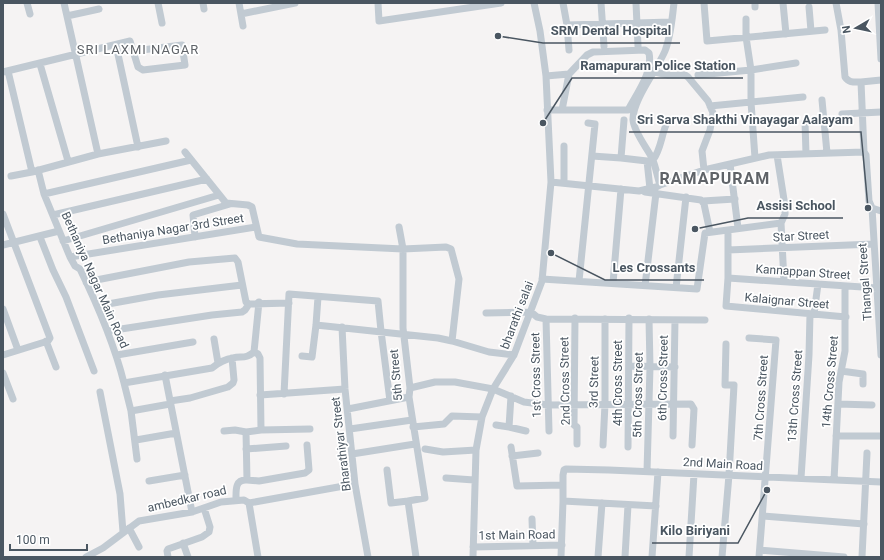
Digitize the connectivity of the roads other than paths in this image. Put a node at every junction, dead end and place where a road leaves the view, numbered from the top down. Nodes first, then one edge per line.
1 (27, 3) edge
2 (64, 3) edge
3 (158, 3) edge
4 (239, 3) edge
5 (295, 3) edge
6 (378, 3) edge
7 (501, 3) edge
8 (534, 3) edge
9 (563, 3) edge
10 (601, 3) edge
11 (636, 3) edge
12 (674, 3) edge
13 (704, 3) edge
14 (783, 3) edge
15 (836, 3) edge
16 (878, 3) edge
17 (272, 6) edge
18 (809, 7) dead end
19 (99, 8) dead end
20 (880, 13) edge
21 (30, 14) dead end
22 (241, 14) junction
23 (67, 16) junction
24 (746, 19) dead end
25 (671, 22) junction
26 (162, 23) dead end
27 (602, 24) junction
28 (637, 24) junction
29 (567, 25) junction
30 (243, 26) dead end
31 (825, 30) dead end
32 (811, 31) junction
33 (786, 34) junction
34 (746, 37) junction
35 (116, 45) junction
36 (604, 46) dead end
37 (638, 46) dead end
38 (569, 50) dead end
39 (134, 51) junction
40 (75, 55) junction
41 (881, 59) edge
42 (796, 63) dead end
43 (40, 64) junction
44 (751, 70) junction
45 (6, 71) edge
46 (655, 72) junction
47 (569, 74) junction
48 (698, 75) dead end
49 (546, 76) junction
50 (881, 80) edge
51 (861, 82) junction
52 (803, 97) dead end
53 (822, 100) dead end
54 (751, 102) junction
55 (710, 106) junction
56 (547, 110) junction
57 (562, 110) junction
58 (881, 112) edge
59 (862, 113) junction
60 (842, 114) dead end
61 (624, 120) dead end
62 (805, 122) dead end
63 (588, 123) dead end
64 (666, 125) dead end
65 (166, 141) dead end
66 (564, 146) dead end
67 (138, 147) junction
68 (185, 152) dead end
69 (864, 152) junction
70 (827, 153) junction
71 (98, 154) junction
72 (806, 154) junction
73 (777, 155) junction
74 (592, 156) junction
75 (621, 158) junction
76 (755, 158) junction
77 (191, 160) junction
78 (653, 160) junction
79 (68, 161) junction
80 (730, 164) junction
81 (704, 170) junction
82 (35, 171) junction
83 (12, 176) dead end
84 (207, 179) junction
85 (551, 182) junction
86 (564, 184) junction
87 (660, 185) junction
88 (589, 186) junction
89 (621, 189) junction
90 (650, 189) junction
91 (639, 191) junction
92 (656, 193) junction
93 (44, 194) junction
94 (219, 195) junction
95 (686, 197) junction
96 (734, 199) junction
97 (703, 201) junction
98 (230, 204) junction
99 (872, 208) junction
100 (881, 211) edge
101 (3, 214) edge
102 (53, 215) junction
103 (781, 223) junction
104 (256, 227) junction
105 (399, 227) dead end
106 (738, 228) junction
107 (728, 230) junction
108 (59, 231) junction
109 (710, 232) junction
110 (40, 237) junction
111 (195, 237) junction
112 (63, 241) junction
113 (13, 242) junction
114 (874, 244) junction
115 (3, 245) edge
116 (782, 248) junction
117 (403, 249) junction
118 (728, 250) junction
119 (70, 257) junction
120 (728, 278) junction
121 (542, 279) junction
122 (579, 281) junction
123 (784, 281) junction
124 (86, 282) junction
125 (613, 283) junction
126 (242, 284) junction
127 (818, 284) junction
128 (645, 286) junction
129 (845, 286) junction
130 (676, 288) junction
131 (877, 288) junction
132 (318, 297) junction
133 (259, 302) junction
134 (289, 302) junction
135 (249, 304) junction
136 (97, 306) junction
137 (3, 309) edge
138 (531, 312) junction
139 (486, 313) dead end
140 (812, 314) junction
141 (846, 317) junction
142 (575, 318) junction
143 (629, 318) junction
144 (546, 319) junction
145 (606, 319) junction
146 (649, 319) junction
147 (675, 320) junction
148 (705, 320) dead end
149 (316, 325) junction
150 (342, 327) junction
151 (108, 331) junction
152 (381, 331) junction
153 (403, 334) junction
154 (749, 338) dead end
155 (214, 339) dead end
156 (47, 341) junction
157 (452, 341) junction
158 (193, 342) dead end
159 (726, 344) dead end
160 (18, 350) junction
161 (254, 352) junction
162 (3, 355) edge
163 (117, 355) junction
164 (514, 355) junction
165 (881, 355) edge
166 (302, 356) dead end
167 (232, 358) junction
168 (218, 363) junction
169 (629, 366) junction
170 (56, 367) dead end
171 (650, 367) junction
172 (675, 367) junction
173 (841, 371) junction
174 (94, 372) dead end
175 (3, 373) edge
176 (165, 375) junction
177 (124, 383) junction
178 (864, 384) dead end
179 (410, 388) junction
180 (345, 389) junction
181 (493, 389) junction
182 (100, 392) dead end
183 (284, 394) junction
184 (260, 395) junction
185 (511, 396) junction
186 (409, 397) junction
187 (13, 399) dead end
188 (390, 401) junction
189 (170, 402) junction
190 (574, 404) junction
191 (605, 404) junction
192 (629, 404) junction
193 (649, 404) junction
194 (674, 404) junction
195 (838, 404) junction
196 (548, 405) junction
197 (872, 405) dead end
198 (348, 409) junction
199 (132, 411) junction
200 (482, 417) junction
201 (412, 424) junction
202 (496, 425) dead end
203 (508, 427) junction
204 (310, 429) dead end
205 (350, 429) junction
206 (261, 430) junction
207 (224, 431) dead end
208 (526, 431) dead end
209 (548, 431) dead end
210 (246, 432) junction
211 (176, 433) junction
212 (673, 436) dead end
213 (836, 436) junction
214 (881, 436) edge
215 (136, 440) junction
216 (415, 444) junction
217 (577, 444) dead end
218 (307, 445) dead end
219 (603, 445) dead end
220 (692, 445) dead end
221 (286, 446) dead end
222 (511, 447) dead end
223 (628, 447) dead end
224 (246, 449) junction
225 (425, 449) dead end
226 (476, 450) junction
227 (538, 453) dead end
228 (867, 453) dead end
229 (352, 454) junction
230 (512, 456) junction
231 (137, 459) dead end
232 (387, 470) dead end
233 (647, 471) junction
234 (658, 472) junction
235 (694, 474) junction
236 (185, 475) junction
237 (729, 475) junction
238 (766, 477) junction
239 (446, 478) dead end
240 (800, 478) junction
241 (247, 480) junction
242 (474, 480) junction
243 (834, 480) junction
244 (149, 481) dead end
245 (865, 482) junction
246 (881, 482) edge
247 (355, 484) junction
248 (563, 485) junction
249 (236, 500) junction
250 (408, 501) junction
251 (563, 502) junction
252 (249, 503) junction
253 (602, 503) junction
254 (628, 504) junction
255 (656, 506) junction
256 (204, 508) junction
257 (192, 512) junction
258 (763, 516) junction
259 (532, 520) dead end
260 (864, 524) junction
261 (126, 530) junction
262 (184, 544) junction
263 (562, 545) junction
264 (533, 546) junction
265 (139, 547) dead end
266 (473, 547) junction
267 (760, 554) edge
268 (86, 557) edge
269 (168, 557) edge
270 (188, 557) edge
271 (258, 557) edge
272 (368, 557) edge
273 (416, 557) edge
274 (473, 557) edge
275 (562, 557) edge
276 (598, 557) edge
277 (625, 557) edge
278 (652, 557) edge
279 (689, 557) edge
280 (722, 557) edge
281 (844, 557) edge
282 (862, 557) edge

1 - 21 street
2 - 23 street
3 - 26 street
4 - 22 street
5 - 17 street
6 - 7 street
8 - 49 street, bharathi salai
9 - 29 street
10 - 27 street
11 - 28 street
12 - 25 street
13 - 34 street
14 - 33 street
15 - 51 street
16 - 20 street
17 - 22 street
18 - 32 street
19 - 23 street
20 - 41 street
22 - 30 street
23 - 40 street
24 - 34 street
25 - 28 street
25 - 46 street
27 - 28 street
27 - 29 street
27 - 36 street
28 - 37 street
29 - 38 street
31 - 32 street
32 - 33 street
33 - 34 street
34 - 44 street
35 - 39 street
35 - 40 street
35 - 67 street
39 - 39 street
40 - 43 street
40 - 71 street
42 - 44 street
43 - 45 street
43 - 79 street
44 - 48 street
44 - 54 street
45 - 82 street, Bethaniya Nagar Main Road
46 - 55 street
46 - 78 street
47 - 49 street
47 - 57 street
47 - 57 street
49 - 56 street, bharathi salai
50 - 51 street
51 - 59 street, Thangal Street
52 - 54 street
53 - 70 street
54 - 55 street
54 - 76 street
55 - 81 street
56 - 57 street
56 - 85 street, bharathi salai
58 - 59 street
59 - 60 street
59 - 69 street, Thangal Street
61 - 75 street
62 - 72 street
63 - 74 street
64 - 78 street
65 - 67 street
66 - 86 street
67 - 71 street
68 - 77 street
69 - 70 street
69 - 99 street, Thangal Street
70 - 72 street
71 - 79 street
72 - 73 street
73 - 76 street
73 - 103 street
74 - 75 street
74 - 88 street
75 - 90 street
76 - 80 street
77 - 84 street
77 - 93 street
78 - 87 street
79 - 82 street
80 - 81 street
80 - 96 street
81 - 87 street
82 - 83 street
82 - 93 street, Bethaniya Nagar Main Road
84 - 94 street
84 - 102 street
85 - 86 street
85 - 121 street, bharathi salai
86 - 88 street
87 - 90 street
88 - 89 street
88 - 122 street
89 - 91 street
89 - 125 street
90 - 91 street
91 - 92 street
92 - 95 street
92 - 128 street
93 - 102 street, Bethaniya Nagar Main Road
94 - 98 street
94 - 112 street
95 - 97 street
95 - 130 street
96 - 97 street
96 - 106 street
97 - 109 street
98 - 104 street
98 - 111 street
99 - 100 street
99 - 114 street, Thangal Street
101 - 113 street
102 - 108 street, Bethaniya Nagar Main Road
103 - 106 street
103 - 116 street
104 - 111 street, Bethaniya Nagar 3rd Street
104 - 117 street
105 - 117 street, 5th Street
106 - 107 street
107 - 109 street
107 - 118 street
108 - 110 street
108 - 112 street, Bethaniya Nagar Main Road
109 - 130 street
110 - 113 street
110 - 174 street
111 - 119 street, Bethaniya Nagar 3rd Street
112 - 119 street, Bethaniya Nagar Main Road
113 - 115 street
113 - 156 street
114 - 116 street, Star Street
114 - 131 street, Thangal Street
116 - 118 street, Star Street
116 - 123 street
117 - 153 street, 5th Street
117 - 157 street
118 - 120 street
119 - 124 street, Bethaniya Nagar Main Road
120 - 123 street, Kannappan Street
120 - 140 street, Kalaignar Street
121 - 122 street
121 - 138 street, bharathi salai
122 - 125 street
123 - 127 street, Kannappan Street
124 - 126 street
124 - 136 street, Bethaniya Nagar Main Road
125 - 128 street
126 - 135 street
126 - 136 street
127 - 129 street, Kannappan Street
127 - 140 street, 13th Cross Street
128 - 130 street
129 - 131 street, Kannappan Street
129 - 141 street, 14th Cross Street
131 - 165 street, Thangal Street
132 - 134 street
132 - 149 street
132 - 152 street
133 - 134 street
133 - 135 street
133 - 161 street
134 - 183 street
135 - 151 street
136 - 151 street, Bethaniya Nagar Main Road
137 - 160 street
138 - 139 street
138 - 144 street
138 - 164 street, bharathi salai
140 - 141 street, Kalaignar Street
140 - 240 street, 13th Cross Street
141 - 173 street, 14th Cross Street
142 - 144 street
142 - 145 street
142 - 190 street, 2nd Cross Street
143 - 145 street
143 - 146 street
143 - 169 street, 4th Cross Street
144 - 196 street, 1st Cross Street
145 - 191 street, 3rd Street
146 - 147 street
146 - 171 street, 5th Cross Street
147 - 148 street
147 - 172 street, 6th Cross Street
149 - 150 street
149 - 166 street
150 - 152 street
150 - 180 street, Bharathiyar Street
151 - 163 street, Bethaniya Nagar Main Road
152 - 153 street
152 - 188 street
153 - 157 street
153 - 179 street, 5th Street
154 - 238 street, 7th Cross Street
155 - 168 street
156 - 160 street
156 - 170 street
157 - 164 street
158 - 163 street
159 - 237 street
160 - 162 street
161 - 167 street
161 - 184 street
163 - 177 street, Bethaniya Nagar Main Road
164 - 181 street, bharathi salai
167 - 168 street
167 - 189 street
168 - 176 street
169 - 171 street
169 - 192 street, 4th Cross Street
171 - 172 street
171 - 193 street, 5th Cross Street
172 - 194 street, 6th Cross Street
173 - 178 street
173 - 195 street, 14th Cross Street
175 - 187 street
176 - 177 street
176 - 189 street
177 - 199 street, Bethaniya Nagar Main Road
179 - 181 street
179 - 186 street, 5th Street
180 - 183 street
180 - 198 street, Bharathiyar Street
181 - 185 street
181 - 200 street, bharathi salai
182 - 261 street
183 - 184 street
184 - 206 street
185 - 196 street
185 - 203 street
186 - 188 street
186 - 201 street, 5th Street
188 - 198 street
189 - 199 street
189 - 211 street
190 - 191 street
190 - 196 street
190 - 217 street, 2nd Cross Street
191 - 192 street
191 - 219 street, 3rd Street
192 - 193 street
192 - 223 street, 4th Cross Street
193 - 194 street
193 - 233 street, 5th Cross Street
194 - 212 street, 6th Cross Street
194 - 220 street
195 - 197 street
195 - 213 street, 14th Cross Street
196 - 209 street, 1st Cross Street
198 - 205 street, Bharathiyar Street
199 - 215 street, Bethaniya Nagar Main Road
200 - 201 street
200 - 226 street, bharathi salai
201 - 205 street
201 - 216 street, 5th Street
202 - 203 street
203 - 208 street
204 - 206 street
205 - 229 street, Bharathiyar Street
206 - 210 street
207 - 210 street
210 - 224 street
211 - 215 street
211 - 236 street
213 - 214 street
213 - 243 street, 14th Cross Street
215 - 231 street, Bethaniya Nagar Main Road
216 - 229 street
216 - 250 street, 5th Street
218 - 241 street
221 - 224 street
222 - 230 street
224 - 241 street
225 - 226 street
226 - 242 street, bharathi salai
227 - 230 street
228 - 245 street
229 - 247 street, Bharathiyar Street
230 - 248 street
232 - 250 street
233 - 234 street, 2nd Main Road
233 - 248 street, 2nd Main Road
234 - 235 street, 2nd Main Road
234 - 255 street
235 - 237 street, 2nd Main Road
235 - 279 street
236 - 244 street
236 - 257 street
237 - 238 street, 2nd Main Road
237 - 280 street
238 - 240 street, 2nd Main Road
238 - 258 street, 7th Cross Street
239 - 242 street
240 - 243 street, 2nd Main Road
241 - 249 street
242 - 266 street, bharathi salai
243 - 245 street, 2nd Main Road
245 - 246 street, 2nd Main Road
245 - 260 street
247 - 252 street
247 - 272 street, Bharathiyar Street
248 - 251 street
249 - 252 street, ambedkar road
249 - 256 street, ambedkar road
250 - 273 street
251 - 253 street
251 - 263 street
252 - 271 street
253 - 254 street
253 - 276 street
254 - 255 street
254 - 277 street
255 - 278 street
256 - 257 street, ambedkar road
256 - 262 street
257 - 261 street, ambedkar road
258 - 260 street
258 - 267 street, 7th Cross Street
259 - 264 street
260 - 282 street
261 - 265 street
261 - 268 street, ambedkar road
262 - 269 street
262 - 270 street
263 - 264 street, 1st Main Road
263 - 275 street
264 - 266 street, 1st Main Road
266 - 274 street, bharathi salai
267 - 281 street

